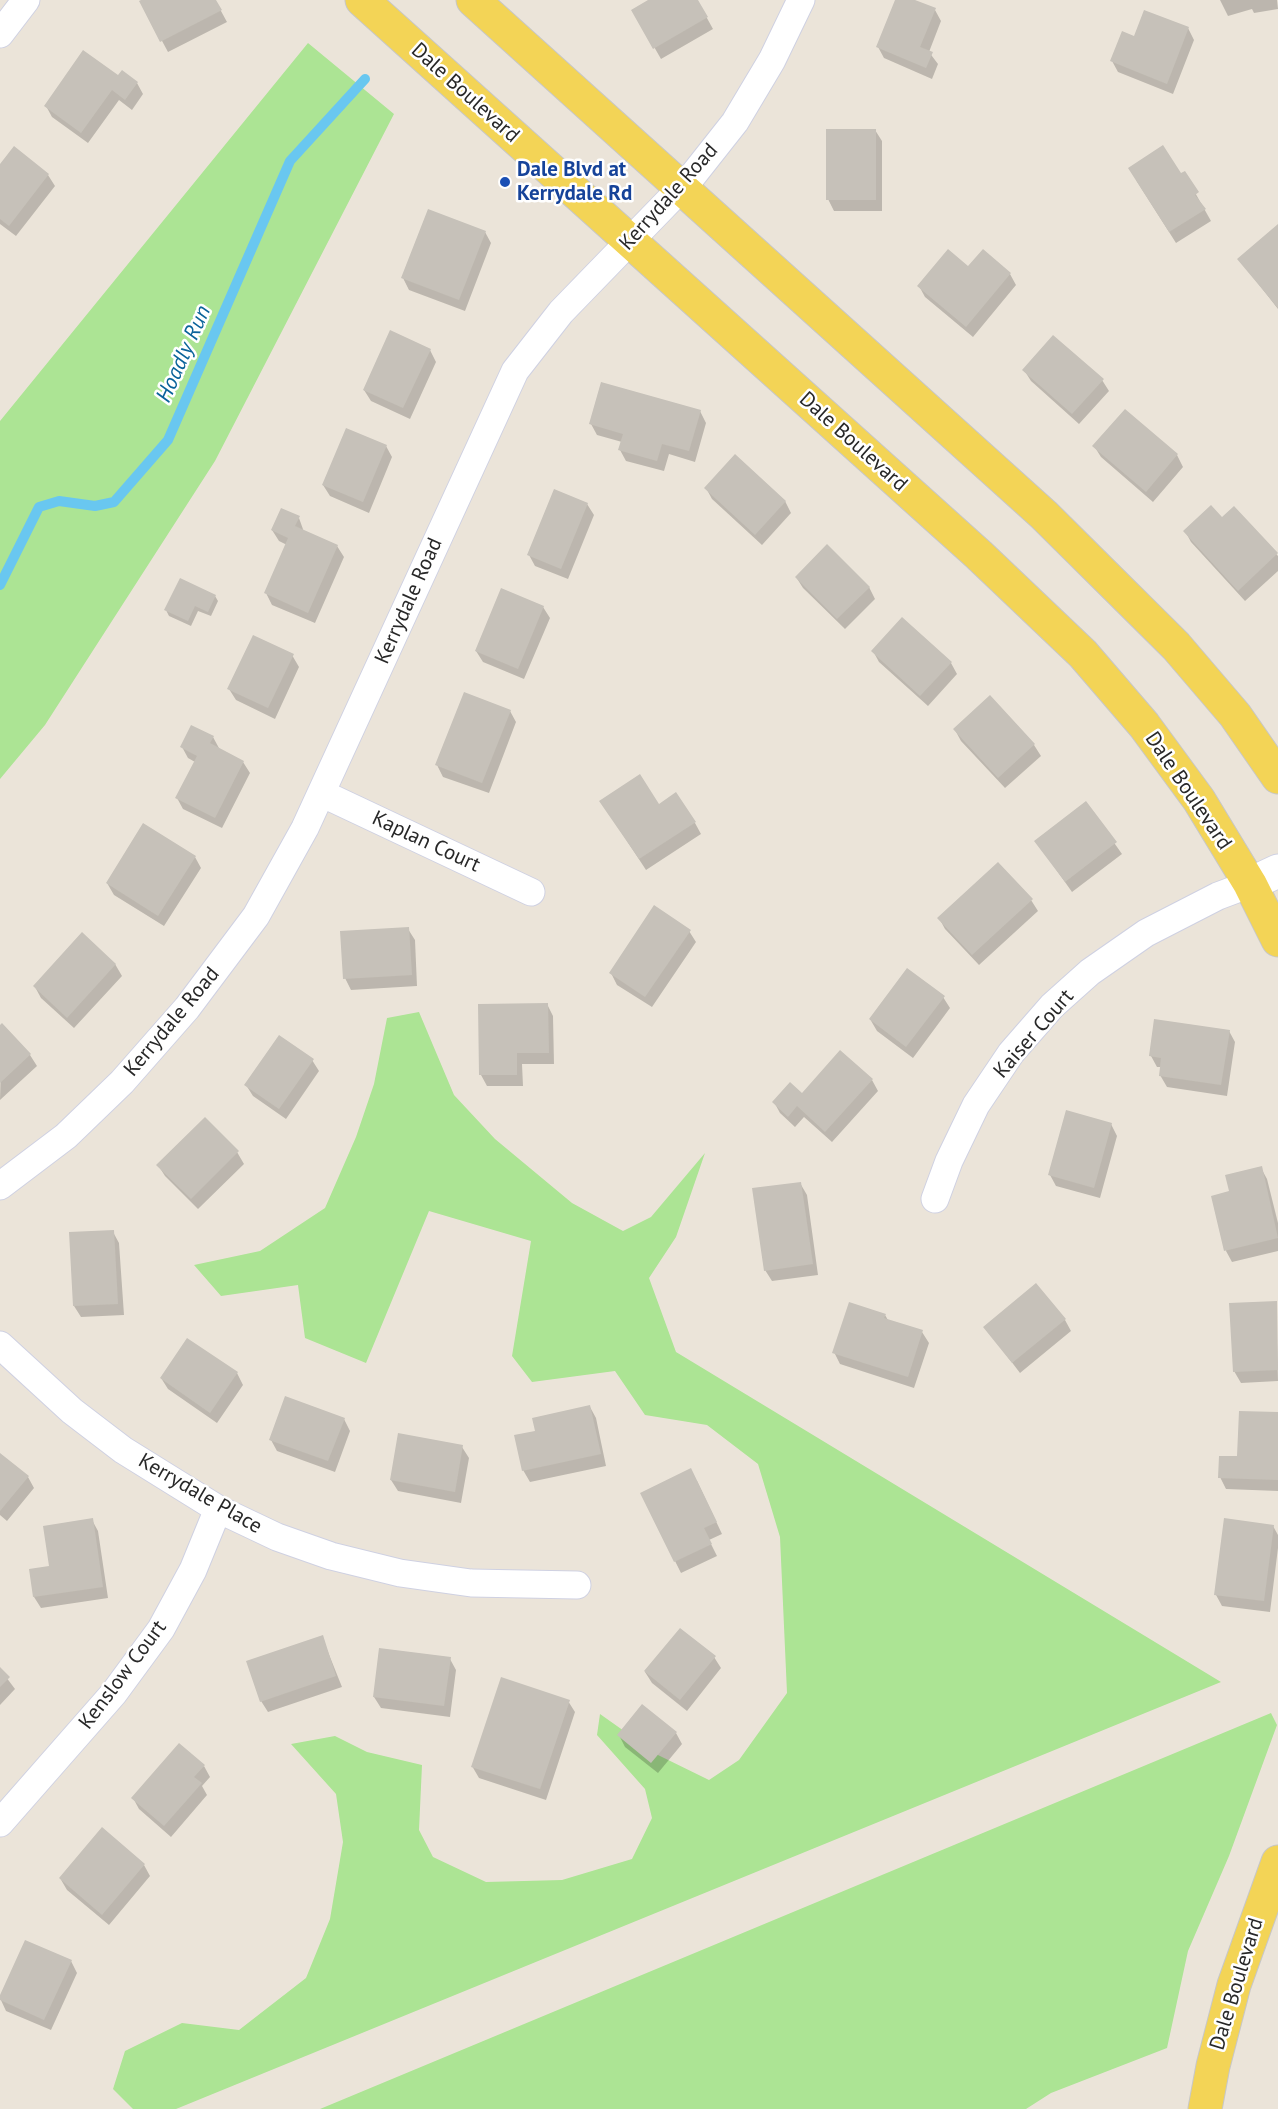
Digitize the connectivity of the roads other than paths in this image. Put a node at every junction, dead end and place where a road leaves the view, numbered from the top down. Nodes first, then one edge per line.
1 (27, 0) edge
2 (362, 0) edge
3 (473, 0) edge
4 (801, 0) edge
5 (0, 34) edge
6 (680, 188) junction
7 (629, 241) junction
8 (1278, 777) edge
9 (321, 793) junction
10 (1264, 878) edge
11 (531, 892) dead end
12 (1278, 940) edge
13 (0, 1186) edge
14 (935, 1199) dead end
15 (0, 1345) edge
16 (218, 1509) junction
17 (577, 1586) dead end
18 (0, 1823) edge
19 (1278, 1862) edge
20 (1204, 2109) edge

1 - 5 street
2 - 7 main road, Dale Boulevard
3 - 6 main road
4 - 6 street, Kerrydale Road
6 - 7 street, Kerrydale Road
6 - 8 main road
7 - 9 street, Kerrydale Road
7 - 10 main road, Dale Boulevard
9 - 11 street, Kaplan Court
9 - 13 street, Kerrydale Road
10 - 12 main road, Dale Boulevard
10 - 14 street, Kaiser Court
15 - 16 street, Kerrydale Place
16 - 17 street, Kerrydale Place
16 - 18 street, Kenslow Court
19 - 20 main road, Dale Boulevard

